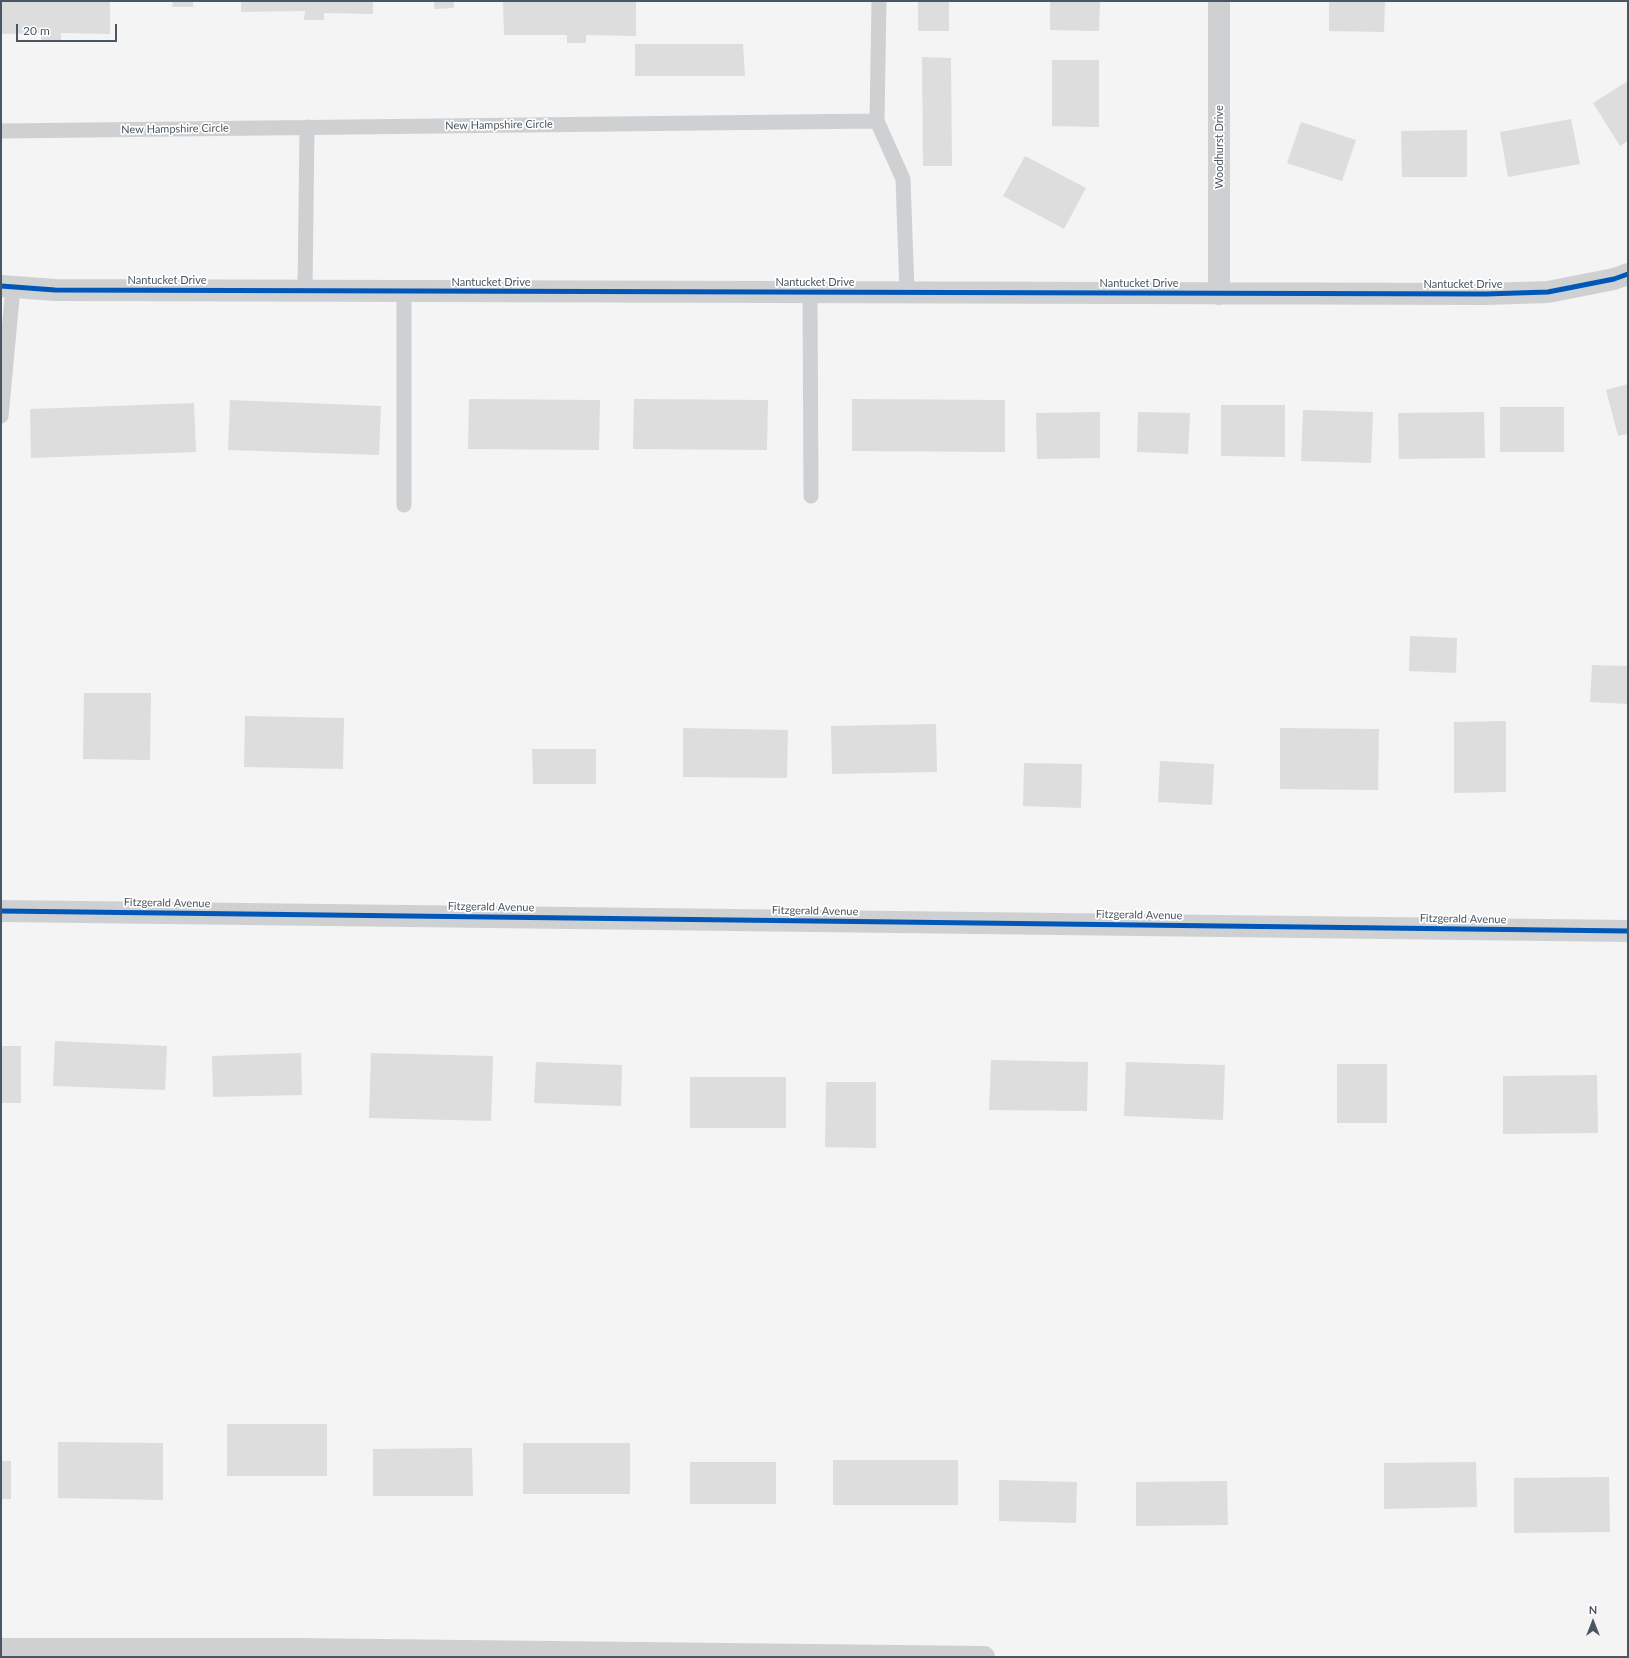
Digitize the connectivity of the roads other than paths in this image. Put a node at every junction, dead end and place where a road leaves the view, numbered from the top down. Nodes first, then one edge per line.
1 (879, 1) edge
2 (1219, 1) edge
3 (877, 120) junction
4 (307, 127) junction
5 (1, 131) edge
6 (1628, 274) edge
7 (7, 287) edge
8 (305, 291) junction
9 (404, 291) junction
10 (810, 292) junction
11 (907, 292) junction
12 (1219, 294) junction
13 (1, 416) edge
14 (811, 496) dead end
15 (404, 504) dead end
16 (1, 911) edge
17 (1628, 931) edge
18 (1, 1649) edge
19 (984, 1657) edge

1 - 3 lane
2 - 12 street, Woodhurst Drive
3 - 4 lane, New Hampshire Circle
3 - 11 lane
4 - 5 lane, New Hampshire Circle
4 - 8 lane
6 - 12 street, Nantucket Drive
7 - 8 street, Nantucket Drive
7 - 13 lane
8 - 9 street, Nantucket Drive
9 - 10 street, Nantucket Drive
9 - 15 lane
10 - 11 street, Nantucket Drive
10 - 14 lane
11 - 12 street, Nantucket Drive
16 - 17 street, Fitzgerald Avenue
18 - 19 street

